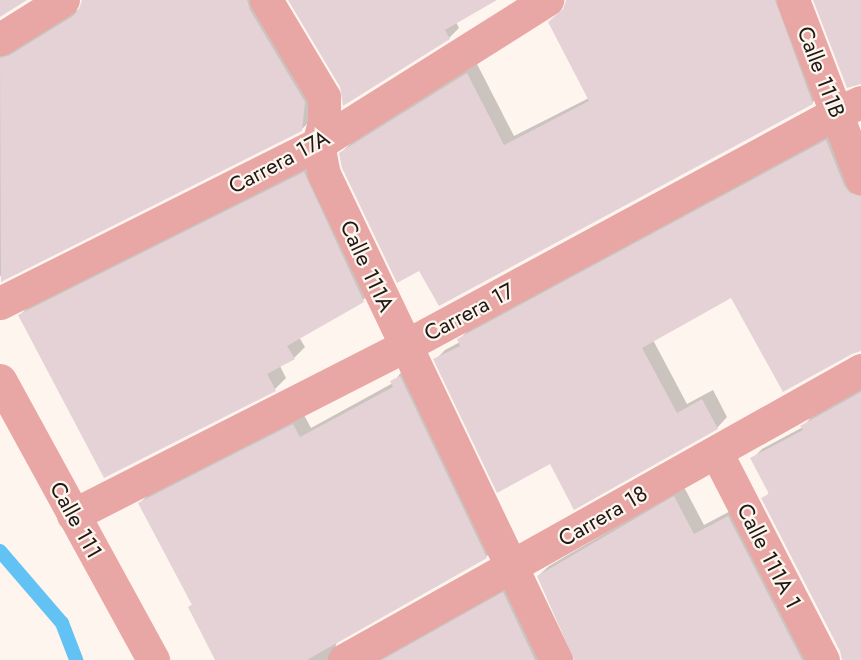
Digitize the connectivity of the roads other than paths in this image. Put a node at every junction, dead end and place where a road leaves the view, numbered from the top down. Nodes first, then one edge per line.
1 (63, 0) edge
2 (266, 0) edge
3 (547, 0) edge
4 (793, 0) edge
5 (0, 39) edge
6 (849, 107) edge
7 (318, 144) junction
8 (861, 178) edge
9 (0, 303) edge
10 (405, 346) junction
11 (861, 370) edge
12 (0, 380) edge
13 (716, 452) junction
14 (73, 515) junction
15 (511, 568) junction
16 (153, 660) edge
17 (344, 660) edge
18 (556, 660) edge
19 (823, 660) edge

1 - 5 street
2 - 7 street, Calle 111A
3 - 7 street, Carrera 17A
4 - 6 street, Calle 111B
6 - 8 street, Calle 111B
6 - 10 street, Carrera 17
7 - 9 street, Carrera 17A
7 - 10 street, Calle 111A
10 - 14 street, Carrera 17
10 - 15 street, Calle 111A
11 - 13 street, Carrera 18
12 - 14 street, Calle 111
13 - 15 street, Carrera 18
13 - 19 street, Calle 111A 1
14 - 16 street, Calle 111
15 - 17 street, Carrera 18
15 - 18 street, Calle 111A

